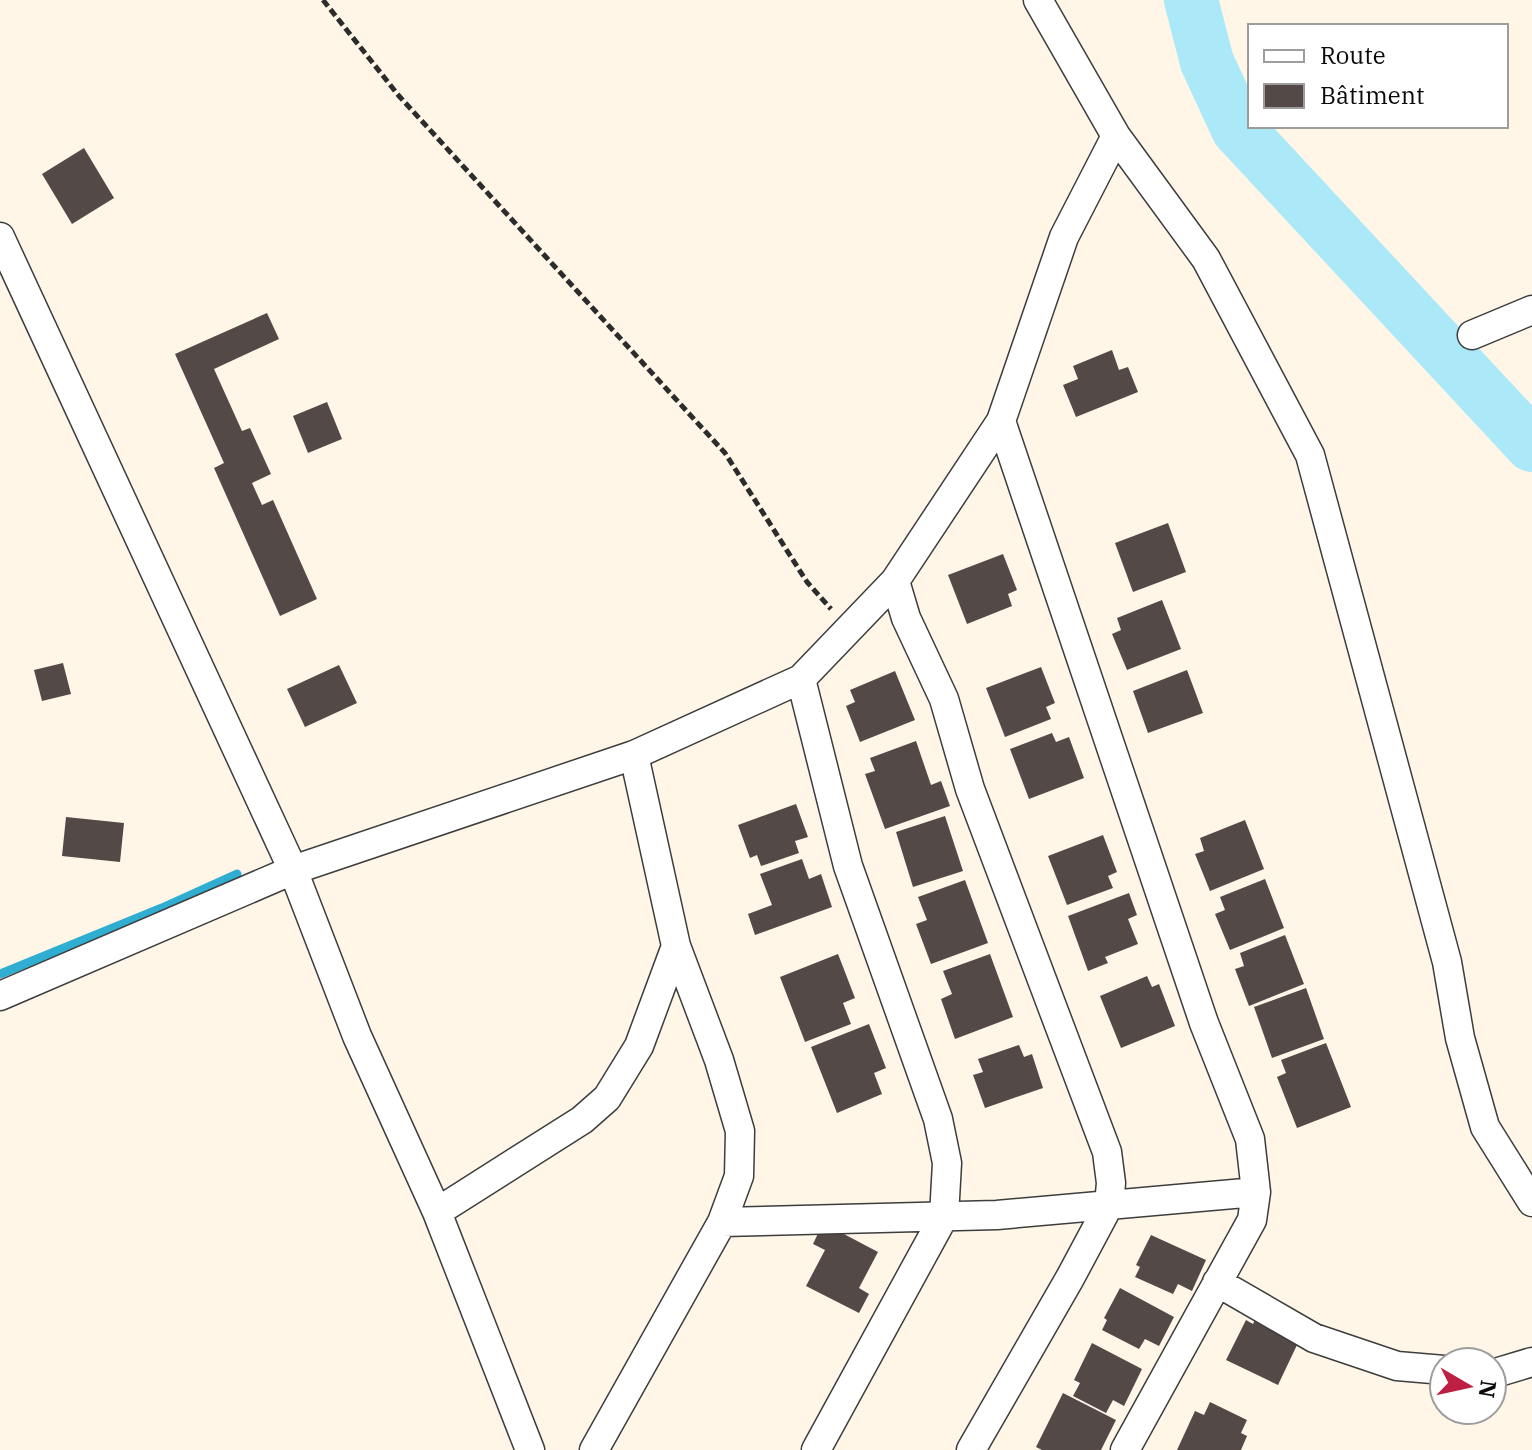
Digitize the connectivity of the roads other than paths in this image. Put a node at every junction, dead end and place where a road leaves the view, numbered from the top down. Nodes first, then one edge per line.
1 (1038, 0) edge
2 (1116, 136) junction
3 (0, 237) edge
4 (1532, 310) edge
5 (1472, 335) dead end
6 (1001, 421) junction
7 (895, 581) junction
8 (801, 679) junction
9 (634, 755) junction
10 (293, 870) junction
11 (676, 946) junction
12 (0, 996) edge
13 (1256, 1192) junction
14 (1532, 1202) edge
15 (1109, 1205) junction
16 (437, 1212) junction
17 (944, 1216) junction
18 (722, 1222) junction
19 (1217, 1282) junction
20 (1532, 1362) edge
21 (1428, 1369) edge
22 (1508, 1369) edge
23 (530, 1450) edge
24 (594, 1450) edge
25 (816, 1450) edge
26 (971, 1450) edge
27 (1125, 1450) edge

1 - 2 street
2 - 6 street
2 - 14 street
3 - 10 street
4 - 5 street
6 - 7 street
6 - 13 street
7 - 8 street
7 - 15 street
8 - 9 street
8 - 17 street
9 - 10 street
9 - 11 street
10 - 12 street
10 - 16 street
11 - 16 street
11 - 18 street
13 - 15 street
13 - 19 street
15 - 17 street
15 - 26 street
16 - 23 street
17 - 18 street
17 - 25 street
18 - 24 street
19 - 21 street
19 - 27 street
20 - 22 street

